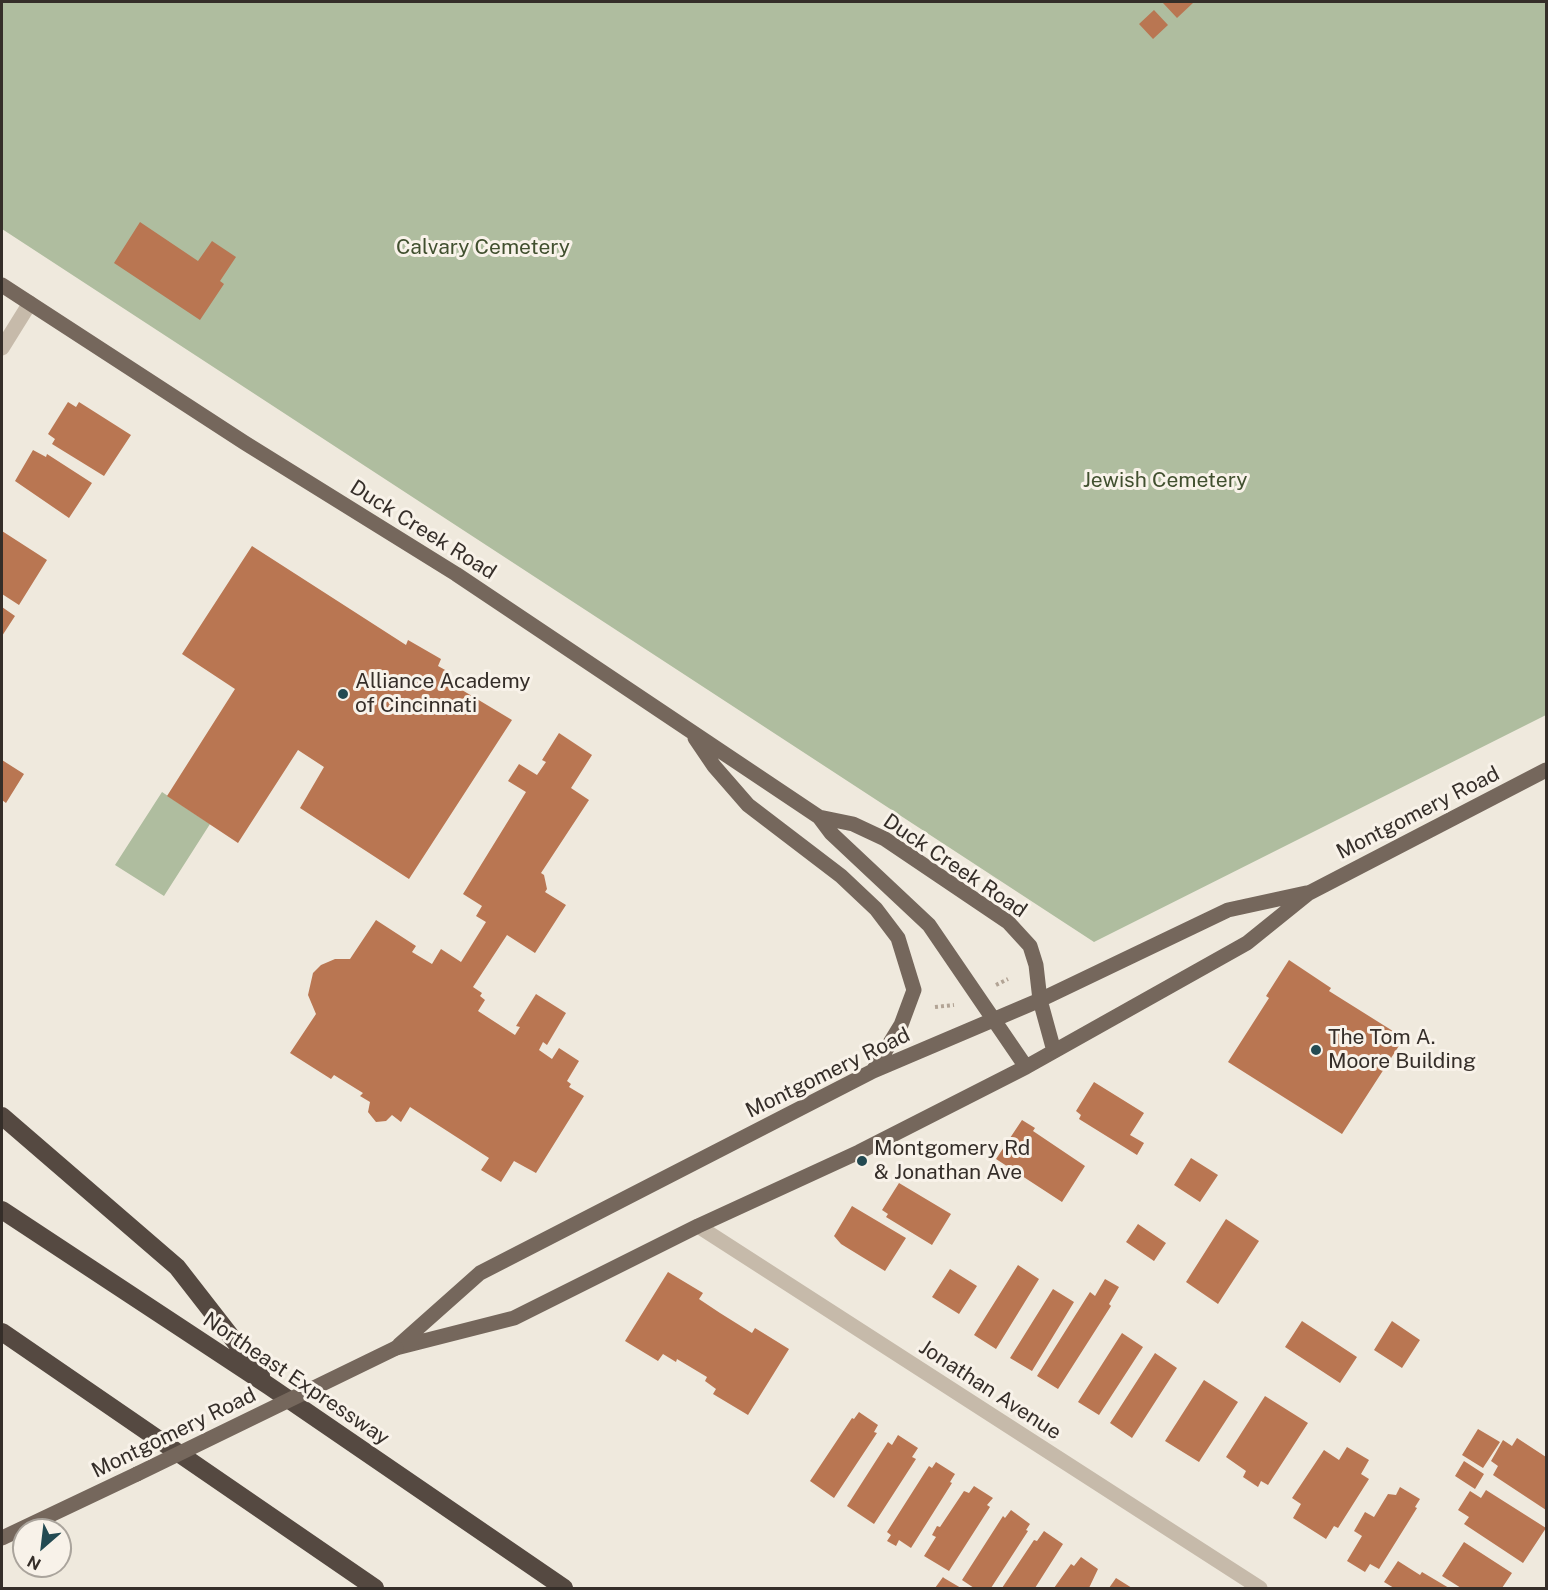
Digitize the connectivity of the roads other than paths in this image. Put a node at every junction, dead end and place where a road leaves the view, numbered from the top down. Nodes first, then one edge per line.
1 (2, 285) edge
2 (30, 303) junction
3 (2, 348) edge
4 (690, 731) junction
5 (1546, 770) edge
6 (819, 817) junction
7 (1309, 893) junction
8 (1040, 1000) junction
9 (995, 1019) junction
10 (1054, 1051) junction
11 (1026, 1067) junction
12 (873, 1071) junction
13 (2, 1116) edge
14 (2, 1210) edge
15 (698, 1226) junction
16 (2, 1332) edge
17 (396, 1348) junction
18 (269, 1386) junction
19 (2, 1538) edge
20 (375, 1588) edge
21 (564, 1588) edge
22 (1260, 1588) edge

1 - 2 main road, Duck Creek Road
2 - 3 street
2 - 4 main road, Duck Creek Road
4 - 6 main road, Duck Creek Road
4 - 12 main road
5 - 7 main road, Montgomery Road
6 - 8 main road, Duck Creek Road
6 - 9 main road, Duck Creek Road
7 - 8 main road, Montgomery Road
7 - 10 main road, Montgomery Road
8 - 9 main road, Montgomery Road
8 - 10 main road, Duck Creek Road
9 - 11 main road, Duck Creek Road
9 - 12 main road, Montgomery Road
10 - 11 main road, Montgomery Road
11 - 15 main road, Montgomery Road
12 - 17 main road, Montgomery Road
13 - 18 highway
14 - 18 highway, Northeast Expressway
15 - 17 main road, Montgomery Road
15 - 22 street, Jonathan Avenue
16 - 20 highway
17 - 19 main road, Montgomery Road, bridge
18 - 21 highway, Northeast Expressway

